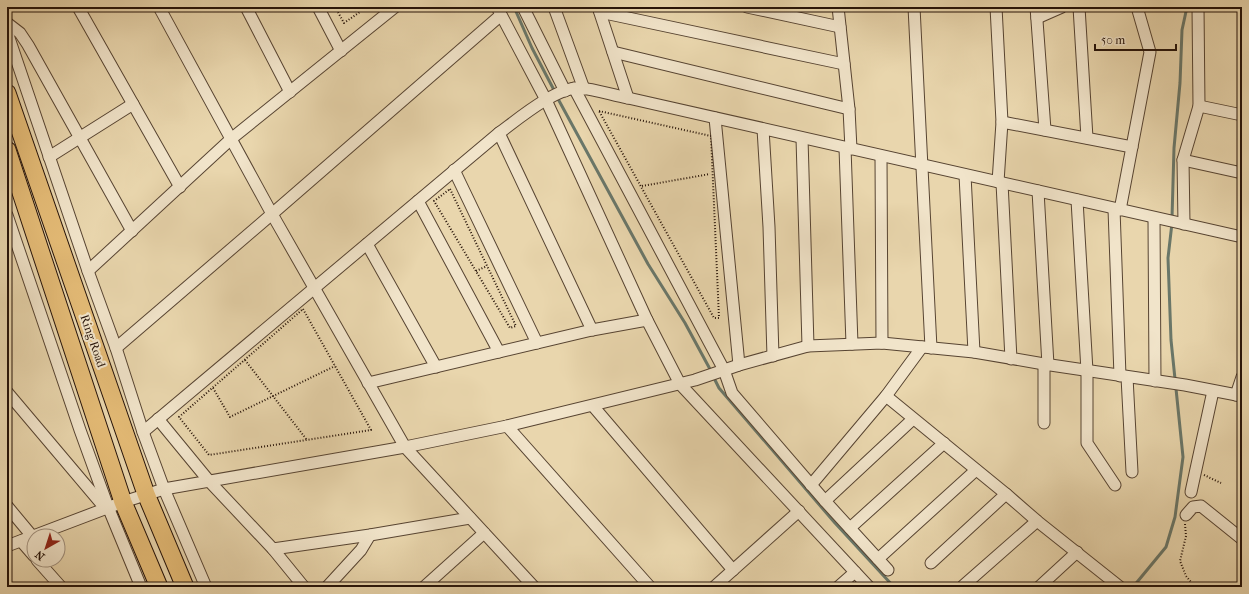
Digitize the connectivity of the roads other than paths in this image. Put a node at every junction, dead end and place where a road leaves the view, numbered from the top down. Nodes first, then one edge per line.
1 (78, 7) edge
2 (159, 7) edge
3 (246, 7) edge
4 (318, 7) edge
5 (395, 7) edge
6 (523, 7) edge
7 (554, 7) edge
8 (747, 7) edge
9 (838, 7) edge
10 (914, 7) edge
11 (996, 7) edge
12 (1062, 7) edge
13 (1079, 7) edge
14 (1137, 7) edge
15 (1198, 7) edge
16 (599, 9) edge
17 (499, 11) edge
18 (1037, 12) edge
19 (7, 23) edge
20 (840, 27) junction
21 (7, 32) edge
22 (341, 50) junction
23 (613, 52) junction
24 (844, 64) junction
25 (290, 92) junction
26 (7, 93) edge
27 (564, 93) junction
28 (628, 98) junction
29 (133, 104) junction
30 (1199, 106) junction
31 (849, 109) junction
32 (1242, 115) edge
33 (715, 118) junction
34 (1002, 122) junction
35 (763, 129) junction
36 (1045, 130) junction
37 (499, 133) junction
38 (80, 137) junction
39 (802, 138) junction
40 (1087, 138) junction
41 (231, 139) junction
42 (1132, 147) junction
43 (848, 148) junction
44 (7, 150) edge
45 (881, 156) junction
46 (49, 157) junction
47 (1183, 160) junction
48 (922, 165) junction
49 (454, 170) junction
50 (1242, 173) edge
51 (965, 175) junction
52 (1000, 183) junction
53 (180, 187) junction
54 (1038, 191) junction
55 (1078, 200) junction
56 (418, 201) junction
57 (1117, 209) junction
58 (272, 214) junction
59 (7, 215) edge
60 (1157, 218) junction
61 (1182, 224) junction
62 (132, 231) junction
63 (1242, 237) edge
64 (367, 244) junction
65 (88, 271) junction
66 (314, 289) junction
67 (647, 320) junction
68 (592, 330) junction
69 (537, 343) junction
70 (882, 343) junction
71 (852, 344) junction
72 (808, 346) junction
73 (927, 347) junction
74 (116, 348) junction
75 (499, 352) junction
76 (974, 352) junction
77 (773, 356) junction
78 (1011, 359) junction
79 (739, 365) junction
80 (1046, 365) junction
81 (436, 367) junction
82 (1087, 371) junction
83 (721, 372) junction
84 (1124, 376) junction
85 (1242, 377) edge
86 (1159, 381) junction
87 (368, 383) junction
88 (680, 384) junction
89 (1213, 391) junction
90 (7, 392) edge
91 (1239, 395) edge
92 (886, 396) junction
93 (593, 406) junction
94 (158, 419) junction
95 (913, 419) junction
96 (1044, 423) dead end
97 (507, 426) junction
98 (143, 432) junction
99 (944, 443) junction
100 (405, 447) junction
101 (976, 470) junction
102 (1132, 472) dead end
103 (209, 481) junction
104 (811, 485) junction
105 (1115, 486) dead end
106 (164, 489) junction
107 (1191, 492) dead end
108 (146, 494) junction
109 (1006, 494) junction
110 (825, 502) junction
111 (7, 506) edge
112 (112, 506) junction
113 (799, 511) junction
114 (1186, 515) road end
115 (470, 518) junction
116 (1037, 521) junction
117 (53, 528) edge
118 (850, 528) junction
119 (26, 529) edge
120 (484, 533) junction
121 (370, 535) junction
122 (26, 538) edge
123 (1242, 539) edge
124 (21, 540) junction
125 (7, 546) edge
126 (26, 546) edge
127 (272, 549) junction
128 (1077, 552) junction
129 (878, 559) junction
130 (931, 563) dead end
131 (45, 568) edge
132 (733, 570) junction
133 (888, 570) dead end
134 (855, 572) junction
135 (963, 586) dead end
136 (61, 587) edge
137 (140, 587) edge
138 (159, 587) edge
139 (185, 587) edge
140 (206, 587) edge
141 (304, 587) edge
142 (327, 587) edge
143 (424, 587) edge
144 (534, 587) edge
145 (650, 587) edge
146 (714, 587) edge
147 (838, 587) edge
148 (869, 587) edge
149 (1039, 587) edge
150 (1120, 587) edge

1 - 29 street
2 - 41 street
3 - 25 street
4 - 22 street
5 - 22 street
6 - 27 street
7 - 27 street
8 - 20 street
9 - 20 street
10 - 48 street
11 - 34 street
12 - 18 street
13 - 40 street
14 - 42 street
15 - 30 street
16 - 23 street
16 - 24 street
17 - 27 street
17 - 58 street
18 - 36 street
19 - 38 street
20 - 24 street
21 - 46 street
22 - 25 street
23 - 28 street
23 - 31 street
24 - 31 street
25 - 41 street
26 - 108 highway, Ring Road
27 - 28 street
27 - 37 street
27 - 67 street
27 - 83 street
28 - 33 street
29 - 38 street
29 - 53 street
30 - 32 street
30 - 47 street
31 - 43 street
33 - 35 street
33 - 79 street
34 - 36 street
34 - 52 street
35 - 39 street
35 - 77 street
36 - 40 street
37 - 49 street
37 - 68 street
38 - 46 street
38 - 62 street
39 - 43 street
39 - 72 street
40 - 42 street
41 - 53 street
41 - 58 street
42 - 57 street
43 - 45 street
43 - 71 street
44 - 112 highway, Ring Road
45 - 48 street
45 - 70 street
46 - 65 street
47 - 50 street
47 - 61 street
48 - 51 street
48 - 73 street
49 - 56 street
49 - 69 street
51 - 52 street
51 - 76 street
52 - 54 street
52 - 78 street
53 - 62 street
54 - 55 street
54 - 80 street
55 - 57 street
55 - 82 street
56 - 64 street
56 - 75 street
57 - 60 street
57 - 84 street
58 - 66 street
58 - 74 street
59 - 112 street
60 - 61 street
60 - 86 street
61 - 63 street
62 - 65 street
64 - 66 street
64 - 81 street
65 - 74 street
66 - 87 street
66 - 94 street
67 - 68 street
67 - 88 street
68 - 69 street
69 - 75 street
70 - 71 street
70 - 73 street
71 - 72 street
72 - 77 street
73 - 76 street
73 - 92 street
74 - 98 street
75 - 81 street
76 - 78 street
77 - 79 street
78 - 80 street
79 - 83 street
80 - 82 street
80 - 96 street
81 - 87 street
82 - 84 street
82 - 105 street
83 - 88 street
83 - 104 street
84 - 86 street
84 - 102 street
85 - 91 street
86 - 89 street
87 - 100 street
88 - 93 street
88 - 113 street
89 - 91 street
89 - 107 street
90 - 112 street
92 - 95 street
92 - 104 street
93 - 97 street
93 - 132 street
94 - 98 street
94 - 103 street
95 - 99 street
95 - 110 street
97 - 100 street
97 - 145 street
98 - 106 street
99 - 101 street
99 - 118 street
100 - 103 street
100 - 115 street
101 - 109 street
101 - 129 street
103 - 106 street
103 - 127 street
104 - 110 street
106 - 108 street
106 - 140 street
108 - 112 street
108 - 139 highway, Ring Road
109 - 116 street
109 - 130 street
110 - 118 street
111 - 119 street
112 - 117 street
112 - 137 street
112 - 138 highway, Ring Road
113 - 132 street
113 - 134 street
114 - 123 street
115 - 120 street
115 - 121 street
116 - 128 street
116 - 135 street
118 - 129 street
120 - 143 street
120 - 144 street
121 - 127 street
121 - 142 street
122 - 124 street
124 - 125 street
124 - 126 street
127 - 141 street
128 - 149 street
128 - 150 street
129 - 133 street
131 - 136 street
132 - 146 street
134 - 147 street
134 - 148 street

